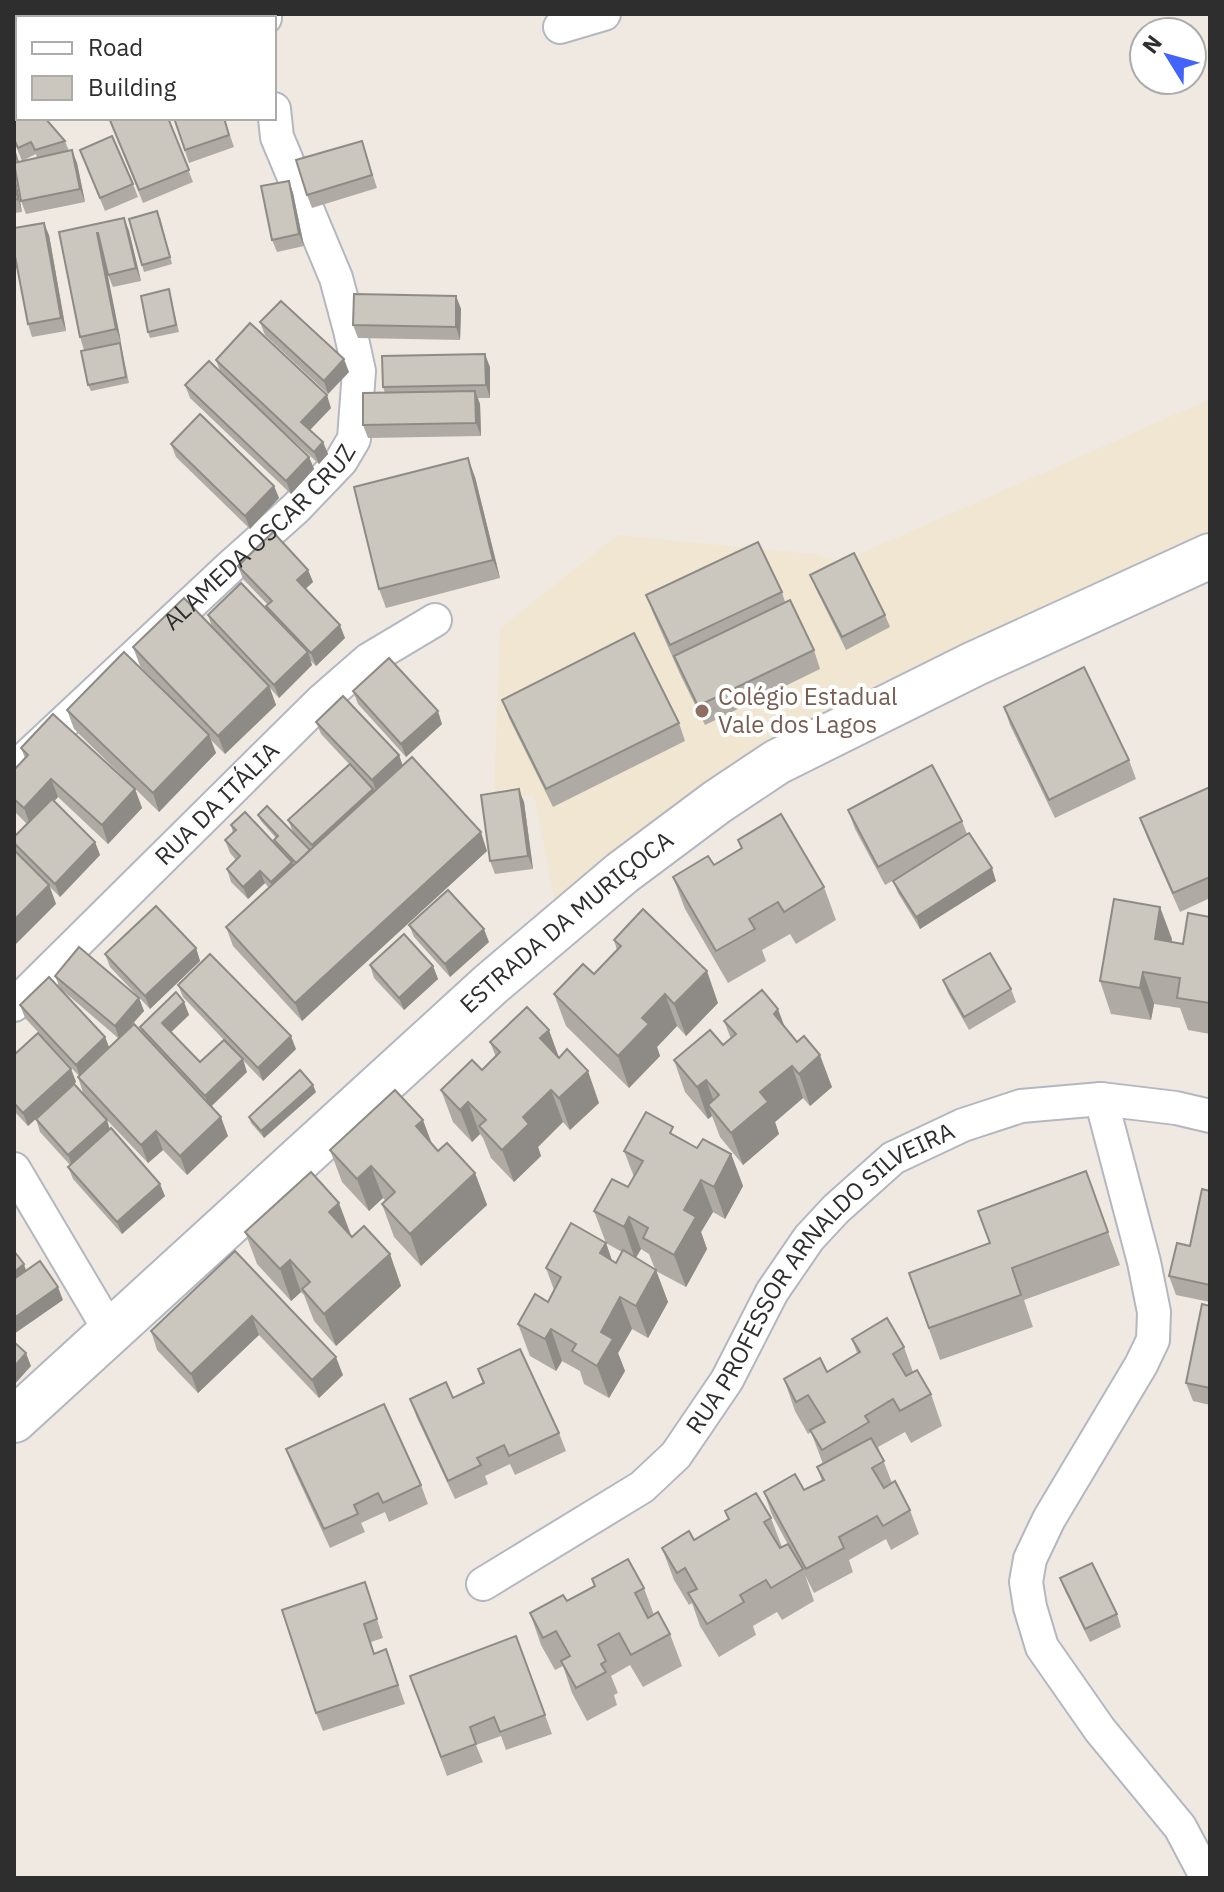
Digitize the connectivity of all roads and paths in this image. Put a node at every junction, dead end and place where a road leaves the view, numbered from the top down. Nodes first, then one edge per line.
1 (604, 14) edge
2 (560, 27) dead end
3 (275, 120) edge
4 (1210, 556) edge
5 (435, 620) dead end
6 (14, 769) edge
7 (14, 1005) edge
8 (1101, 1099) junction
9 (1210, 1116) edge
10 (14, 1169) edge
11 (110, 1331) junction
12 (14, 1420) edge
13 (483, 1584) dead end
14 (1207, 1878) edge

1 - 2 street
3 - 6 street, ALAMEDA OSCAR CRUZ
4 - 11 street, ESTRADA DA MURIÇOCA
5 - 7 street, RUA DA ITÁLIA
8 - 9 street, RUA PROFESSOR ARNALDO SILVEIRA
8 - 13 street, RUA PROFESSOR ARNALDO SILVEIRA
8 - 14 street
10 - 11 street
11 - 12 street, ESTRADA DA MURIÇOCA

